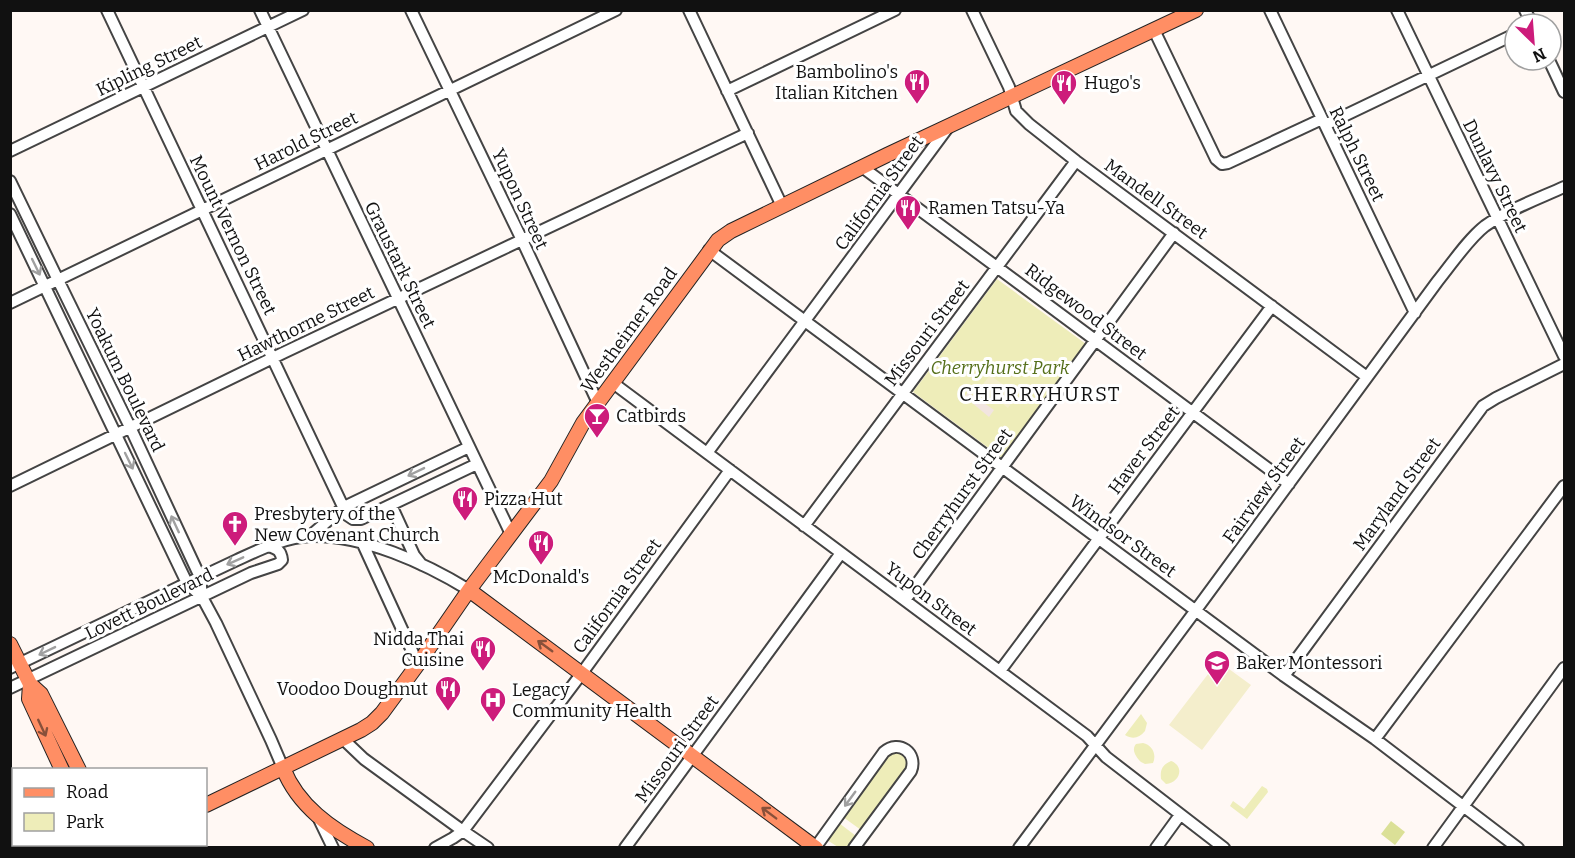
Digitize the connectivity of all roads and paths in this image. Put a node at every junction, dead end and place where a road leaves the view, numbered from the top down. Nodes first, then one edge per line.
1 (107, 10) edge
2 (260, 10) edge
3 (303, 10) edge
4 (411, 10) edge
5 (616, 10) edge
6 (689, 10) edge
7 (895, 10) edge
8 (972, 10) edge
9 (1196, 10) edge
10 (1270, 10) edge
11 (1397, 10) edge
12 (268, 27) junction
13 (1154, 30) junction
14 (1503, 40) edge
15 (1555, 72) edge
16 (1428, 75) junction
17 (144, 87) junction
18 (450, 90) junction
19 (727, 91) junction
20 (1564, 92) edge
21 (1012, 97) junction
22 (1323, 122) junction
23 (949, 126) junction
24 (748, 133) junction
25 (326, 149) junction
26 (10, 151) edge
27 (1076, 161) junction
28 (862, 167) junction
29 (10, 181) edge
30 (1564, 187) edge
31 (899, 195) junction
32 (782, 206) junction
33 (202, 209) junction
34 (10, 214) edge
35 (1498, 218) junction
36 (1174, 233) junction
37 (522, 240) junction
38 (709, 250) junction
39 (997, 267) junction
40 (58, 280) junction
41 (45, 286) junction
42 (398, 299) junction
43 (10, 303) edge
44 (1272, 306) junction
45 (1415, 313) junction
46 (805, 321) junction
47 (1096, 340) junction
48 (1564, 356) edge
49 (273, 358) junction
50 (1564, 364) edge
51 (1367, 377) junction
52 (613, 383) junction
53 (903, 394) junction
54 (598, 403) junction
55 (1193, 412) junction
56 (130, 427) junction
57 (116, 434) junction
58 (469, 447) junction
59 (707, 453) junction
60 (477, 464) junction
61 (1002, 467) junction
62 (730, 470) junction
63 (1289, 484) junction
64 (10, 486) edge
65 (1564, 486) edge
66 (391, 505) junction
67 (344, 507) junction
68 (804, 525) junction
69 (511, 534) junction
70 (310, 536) junction
71 (1099, 538) junction
72 (362, 542) junction
73 (269, 546) junction
74 (841, 553) junction
75 (422, 565) junction
76 (200, 577) junction
77 (187, 583) junction
78 (469, 590) junction
79 (202, 597) junction
80 (905, 600) junction
81 (1196, 610) junction
82 (10, 644) edge
83 (418, 664) junction
84 (15, 666) edge
85 (1564, 668) edge
86 (1000, 671) junction
87 (582, 673) junction
88 (1284, 676) junction
89 (29, 682) junction
90 (10, 688) edge
91 (343, 739) junction
92 (1375, 739) junction
93 (1095, 745) junction
94 (692, 756) junction
95 (61, 768) edge
96 (78, 768) edge
97 (283, 768) junction
98 (207, 805) edge
99 (1463, 805) junction
100 (1180, 815) junction
101 (318, 817) junction
102 (463, 831) junction
103 (816, 847) edge
104 (333, 848) edge
105 (367, 848) edge
106 (435, 848) edge
107 (488, 848) edge
108 (625, 848) edge
109 (854, 848) edge
110 (1019, 848) edge
111 (1156, 848) edge
112 (1224, 848) edge
113 (1433, 848) edge
114 (1518, 848) edge

1 - 17 street, Mount Vernon Street
2 - 12 street, Graustark Street
3 - 12 street, Kipling Street
4 - 18 street, Yupon Street
5 - 18 street, Harold Street
6 - 19 street
7 - 19 street
8 - 21 street, Mandell Street
9 - 13 main road, Westheimer Road
10 - 22 street, Ralph Street
11 - 16 street, Dunlavy Street
12 - 17 street, Kipling Street
12 - 25 street, Graustark Street
13 - 21 main road, Westheimer Road
13 - 22 street
14 - 16 street
15 - 20 street
16 - 22 street
16 - 35 street, Dunlavy Street
17 - 26 street, Kipling Street
17 - 33 street, Mount Vernon Street
18 - 25 street, Harold Street
18 - 37 street, Yupon Street
19 - 24 street
21 - 23 main road, Westheimer Road
21 - 27 street, Mandell Street
22 - 45 street, Ralph Street
23 - 28 main road, Westheimer Road
23 - 31 street, California Street
24 - 32 street
24 - 37 street, Hawthorne Street
25 - 33 street, Harold Street
25 - 42 street, Graustark Street
27 - 36 street, Mandell Street
27 - 39 street, Missouri Street
28 - 31 street, Ridgewood Street
28 - 32 main road, Westheimer Road
29 - 40 street, Yoakum Boulevard
30 - 35 street, Fairview Street
31 - 39 street, Ridgewood Street
31 - 46 street, California Street
32 - 38 main road, Westheimer Road
33 - 40 street, Harold Street
33 - 49 street, Mount Vernon Street
34 -> 41 street, Yoakum Boulevard
35 - 45 street, Fairview Street
35 - 48 street, Dunlavy Street
36 - 44 street, Mandell Street
36 - 47 street, Cherryhurst Street
37 - 42 street, Hawthorne Street
37 - 54 street, Yupon Street
38 - 46 street, Windsor Street
38 - 52 main road, Westheimer Road
39 - 47 street, Ridgewood Street
39 - 53 street, Missouri Street
40 - 41 street, Harold Street
40 - 56 street, Yoakum Boulevard
41 - 43 street, Harold Street
41 - 57 street, Yoakum Boulevard
42 - 49 street, Hawthorne Street
42 - 58 street, Graustark Street
44 - 51 street, Mandell Street
44 - 55 street, Haver Street
45 - 51 street, Fairview Street
46 - 53 street, Windsor Street
46 - 59 street, California Street
47 - 55 street, Ridgewood Street
47 - 61 street, Cherryhurst Street
49 - 56 street, Hawthorne Street
49 - 67 street, Mount Vernon Street
50 - 88 street, Maryland Street
51 - 63 street, Fairview Street
52 - 54 main road, Westheimer Road
52 - 59 street, Yupon Street
53 - 61 street, Windsor Street
53 - 68 street, Missouri Street
54 - 69 main road, Westheimer Road
55 - 63 street, Ridgewood Street
55 - 71 street, Haver Street
56 - 57 street, Hawthorne Street
76 -> 56 street, Yoakum Boulevard
57 - 64 street, Hawthorne Street
57 -> 77 street, Yoakum Boulevard
58 - 60 street, Graustark Street
58 -> 67 street, Lovett Boulevard
59 - 62 street, Yupon Street
60 - 66 street
60 - 69 street, Graustark Street
61 - 71 street, Windsor Street
61 - 80 street, Cherryhurst Street
62 - 68 street, Yupon Street
62 - 87 street, California Street
63 - 81 street, Fairview Street
65 - 92 street
66 - 67 street
66 - 75 street
67 - 70 street, Lovett Boulevard
68 - 74 street, Yupon Street
69 - 78 main road, Westheimer Road
70 - 72 street
70 - 73 street, Lovett Boulevard
71 - 81 street, Windsor Street
71 - 86 street, Haver Street
72 - 75 street
72 - 83 street
73 -> 76 street, Lovett Boulevard
73 - 79 street, Lovett Boulevard
74 - 80 street, Yupon Street
74 - 94 street, Missouri Street
75 - 78 street
76 - 77 street, Lovett Boulevard
76 - 79 street, Yoakum Boulevard
77 - 79 street, Yoakum Boulevard
77 -> 84 street, Lovett Boulevard
78 - 83 main road, Westheimer Road
87 -> 78 main road
79 - 89 street, Lovett Boulevard
79 - 97 street, Yoakum Boulevard
80 - 86 street, Yupon Street
81 - 88 street, Windsor Street
81 - 93 street, Fairview Street
82 - 84 main road
83 - 91 main road, Westheimer Road
84 - 89 main road
85 - 99 street
86 - 93 street, Yupon Street
87 - 94 main road
87 - 102 street, California Street
88 - 92 street, Windsor Street
89 - 90 street, Lovett Boulevard
89 -> 95 main road
89 - 96 main road
91 - 97 main road, Westheimer Road
91 - 102 street
92 - 99 street, Windsor Street
93 - 100 street, Yupon Street
93 - 110 street, Fairview Street
103 -> 94 main road
94 - 108 street, Missouri Street
97 - 98 main road, Westheimer Road
97 - 101 main road
99 - 113 street
99 - 114 street, Windsor Street
100 - 111 street
100 - 112 street, Yupon Street
101 - 104 street
101 - 105 main road
102 - 106 street, California Street
102 - 107 street
109 -> 103 street

